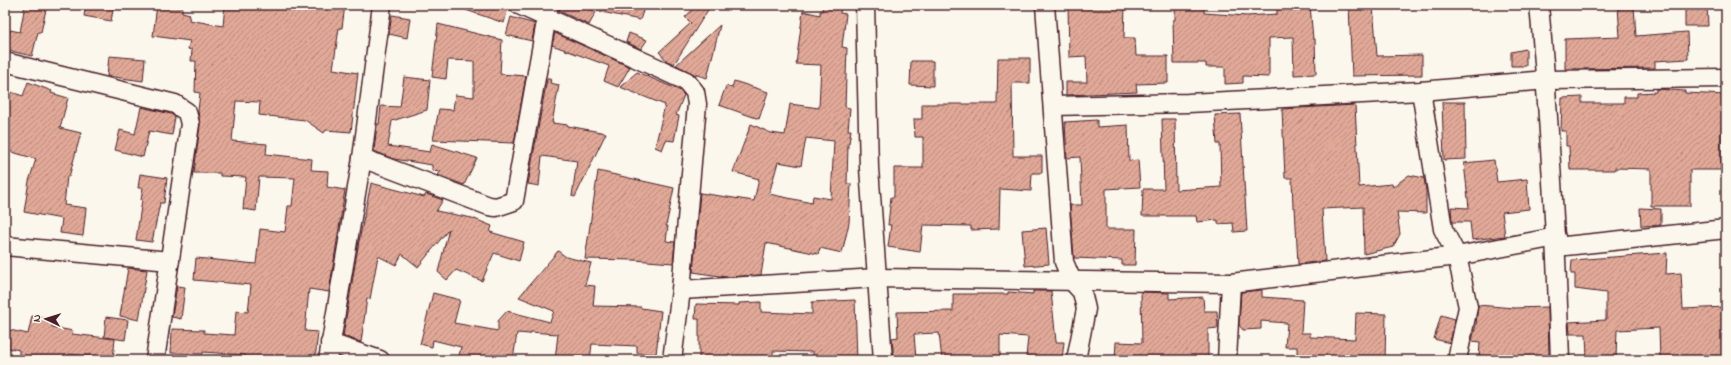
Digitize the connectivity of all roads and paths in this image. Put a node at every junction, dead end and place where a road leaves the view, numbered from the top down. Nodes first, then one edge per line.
1 (382, 5) edge
2 (519, 5) edge
3 (866, 5) edge
4 (1046, 5) edge
5 (1539, 5) edge
6 (548, 11) edge
7 (5, 62) edge
8 (1726, 78) edge
9 (1546, 80) junction
10 (1421, 91) junction
11 (1053, 106) junction
12 (362, 158) junction
13 (1726, 229) edge
14 (1556, 242) junction
15 (5, 246) edge
16 (1457, 256) junction
17 (170, 261) junction
18 (877, 278) junction
19 (1072, 282) junction
20 (1231, 283) junction
21 (681, 290) junction
22 (329, 352) edge
23 (155, 360) edge
24 (380, 360) edge
25 (672, 360) edge
26 (883, 360) edge
27 (1076, 360) edge
28 (1227, 360) edge
29 (1457, 360) edge
30 (1560, 360) edge

1 - 12 street
2 - 6 street
3 - 18 street
4 - 11 street
5 - 9 street
6 - 12 street
6 - 21 street
7 - 17 street
8 - 9 street
9 - 10 street
9 - 14 street
10 - 11 street
10 - 16 street
11 - 19 street
12 - 22 street
13 - 14 street
14 - 16 street
14 - 30 street
15 - 17 street
16 - 20 street
16 - 29 street
17 - 23 street
18 - 19 street
18 - 21 street
18 - 26 street
19 - 20 street
19 - 27 street
20 - 28 street
21 - 25 street
22 - 24 street

